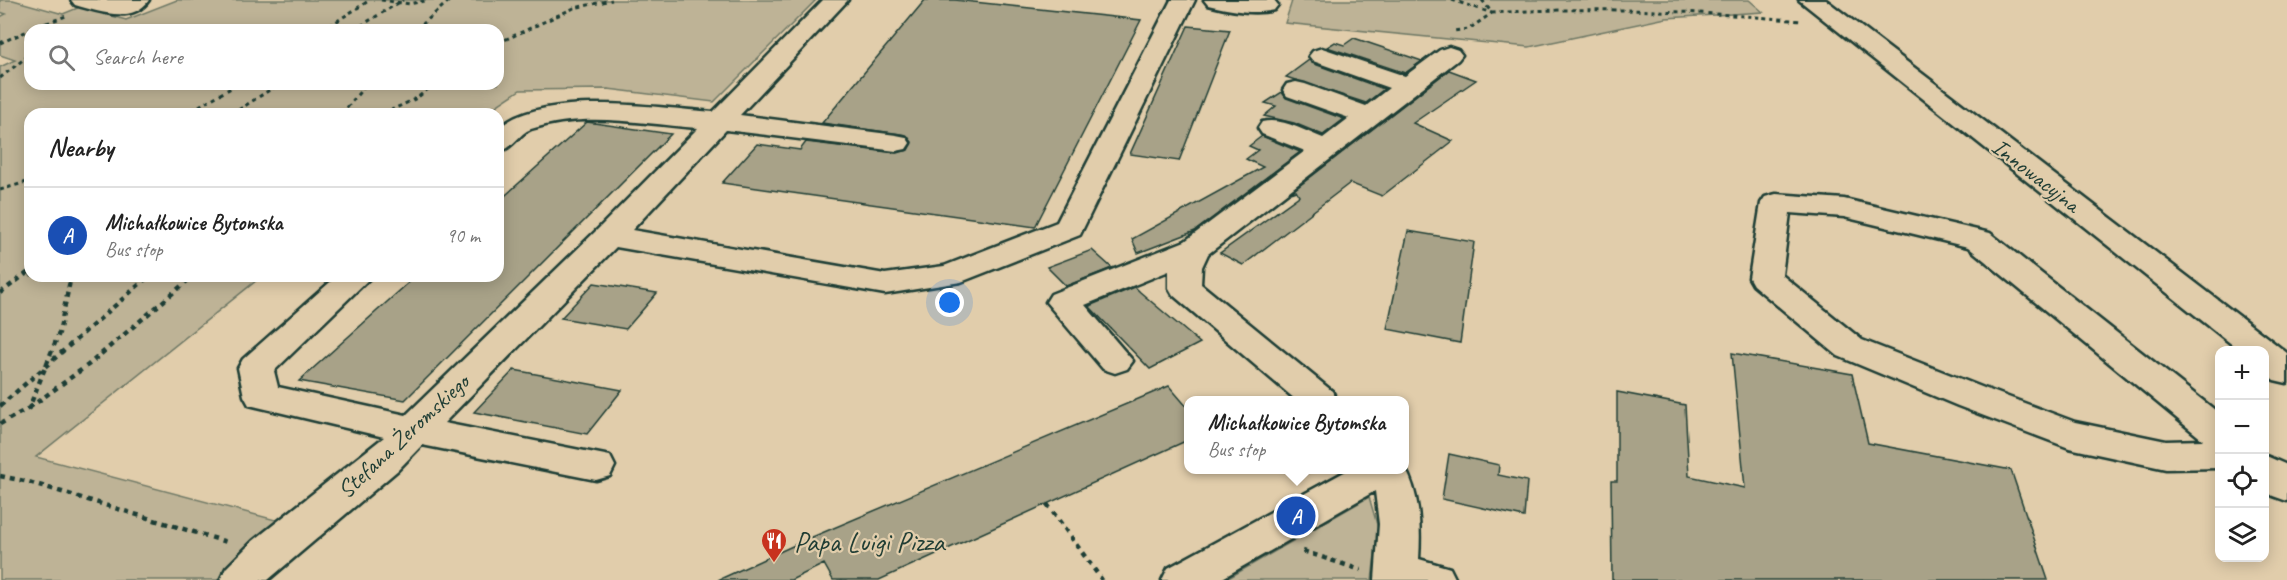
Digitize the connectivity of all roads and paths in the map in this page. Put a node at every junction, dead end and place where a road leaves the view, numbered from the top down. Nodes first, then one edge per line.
1 (82, 0) edge
2 (137, 0) edge
3 (370, 0) edge
4 (381, 0) edge
5 (428, 0) edge
6 (450, 0) edge
7 (612, 0) edge
8 (836, 0) edge
9 (1183, 0) edge
10 (1216, 0) edge
11 (1452, 0) edge
12 (1482, 0) edge
13 (1811, 0) edge
14 (401, 1) edge
15 (1266, 6) dead end
16 (1492, 13) junction
17 (48, 22) dead end
18 (44, 24) edge
19 (332, 24) edge
20 (364, 24) edge
21 (423, 24) edge
22 (1843, 25) junction
23 (24, 33) edge
24 (504, 40) edge
25 (0, 43) edge
26 (1449, 55) joint
27 (1322, 56) dead end
28 (24, 59) edge
29 (0, 78) edge
30 (1409, 86) junction
31 (227, 90) edge
32 (270, 90) edge
33 (361, 90) edge
34 (427, 90) edge
35 (1296, 90) dead end
36 (196, 108) edge
37 (241, 108) edge
38 (347, 108) edge
39 (396, 108) edge
40 (1369, 116) junction
41 (720, 121) junction
42 (1272, 128) dead end
43 (504, 138) edge
44 (897, 143) dead end
45 (1326, 149) junction
46 (24, 183) edge
47 (0, 190) edge
48 (609, 236) junction
49 (1196, 248) junction
50 (24, 275) edge
51 (70, 282) edge
52 (142, 282) edge
53 (186, 282) edge
54 (349, 282) edge
55 (0, 293) edge
56 (2255, 346) edge
57 (2269, 356) edge
58 (1115, 361) dead end
59 (46, 366) junction
60 (2287, 371) edge
61 (1314, 396) edge
62 (0, 406) edge
63 (29, 408) junction
64 (0, 424) edge
65 (413, 430) junction
66 (2215, 430) edge
67 (2215, 454) edge
68 (596, 466) dead end
69 (2269, 472) edge
70 (1372, 474) edge
71 (1389, 474) edge
72 (0, 476) edge
73 (2287, 486) edge
74 (1047, 504) dead end
75 (1260, 536) junction
76 (268, 553) junction
77 (1399, 576) edge
78 (241, 580) edge
79 (1102, 580) edge
80 (1183, 580) edge

1 - 2 street
3 - 19 path
4 - 14 path
5 - 14 path
6 - 21 path
7 - 24 path
8 - 41 street, Stefana Żeromskiego
9 - 48 street
10 - 15 street
11 - 16 path
12 - 16 path
13 - 22 street, Innowacyjna
14 - 20 path
16 - 22 path
16 - 26 path
17 - 18 path
22 - 56 street, Innowacyjna
23 - 25 path
26 - 30 street
27 - 30 street
28 - 29 path
30 - 40 street
31 - 36 path
32 - 37 path
33 - 38 path
34 - 39 path
35 - 40 street
40 - 45 street
41 - 43 street
41 - 44 street
41 - 48 street, Stefana Żeromskiego
42 - 45 street
45 - 49 street
46 - 47 path
48 - 65 street, Stefana Żeromskiego
49 - 58 street
49 - 61 street
50 - 55 path
51 - 59 path
52 - 59 path
53 - 63 path
54 - 65 street
57 - 60 street
59 - 62 path
59 - 63 path
63 - 64 path
65 - 68 street
65 - 76 street, Stefana Żeromskiego
66 - 67 street
69 - 73 street
70 - 75 street
71 - 77 street
72 - 76 path
74 - 79 path
75 - 77 path
75 - 80 street
76 - 78 street, Stefana Żeromskiego

